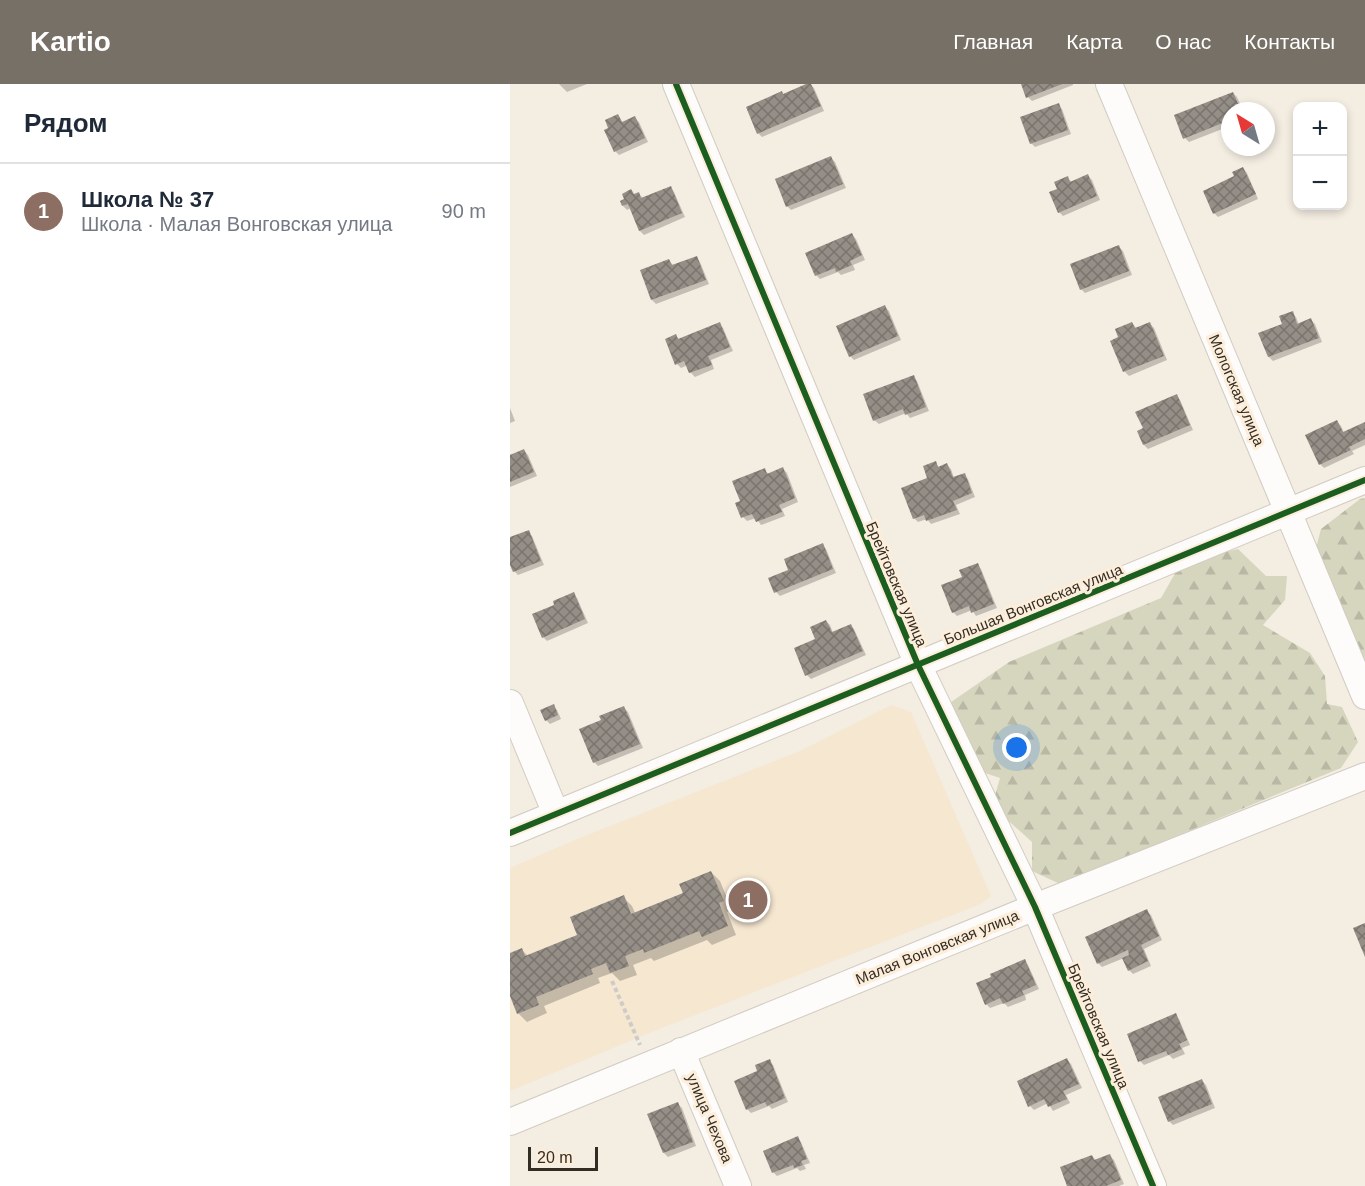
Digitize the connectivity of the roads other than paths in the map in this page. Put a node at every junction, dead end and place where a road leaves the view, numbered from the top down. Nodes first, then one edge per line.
1 (676, 84) edge
2 (1109, 84) edge
3 (1365, 480) edge
4 (1288, 512) junction
5 (918, 665) junction
6 (1365, 696) edge
7 (510, 703) edge
8 (1365, 776) edge
9 (556, 814) junction
10 (510, 833) edge
11 (1035, 907) junction
12 (681, 1051) junction
13 (510, 1122) edge
14 (738, 1186) edge
15 (1153, 1186) edge

1 - 5 street, Брейтовская улица
2 - 4 street, Мологская улица
3 - 4 street, Большая Вонговская улица
4 - 5 street, Большая Вонговская улица
4 - 6 street, Мологская улица
5 - 9 street, Большая Вонговская улица
5 - 11 street, Брейтовская улица
7 - 9 street
8 - 11 street, Малая Вонговская улица
9 - 10 street, Большая Вонговская улица
11 - 12 street, Малая Вонговская улица
11 - 15 street, Брейтовская улица
12 - 13 street, Малая Вонговская улица
12 - 14 street, улица Чехова

